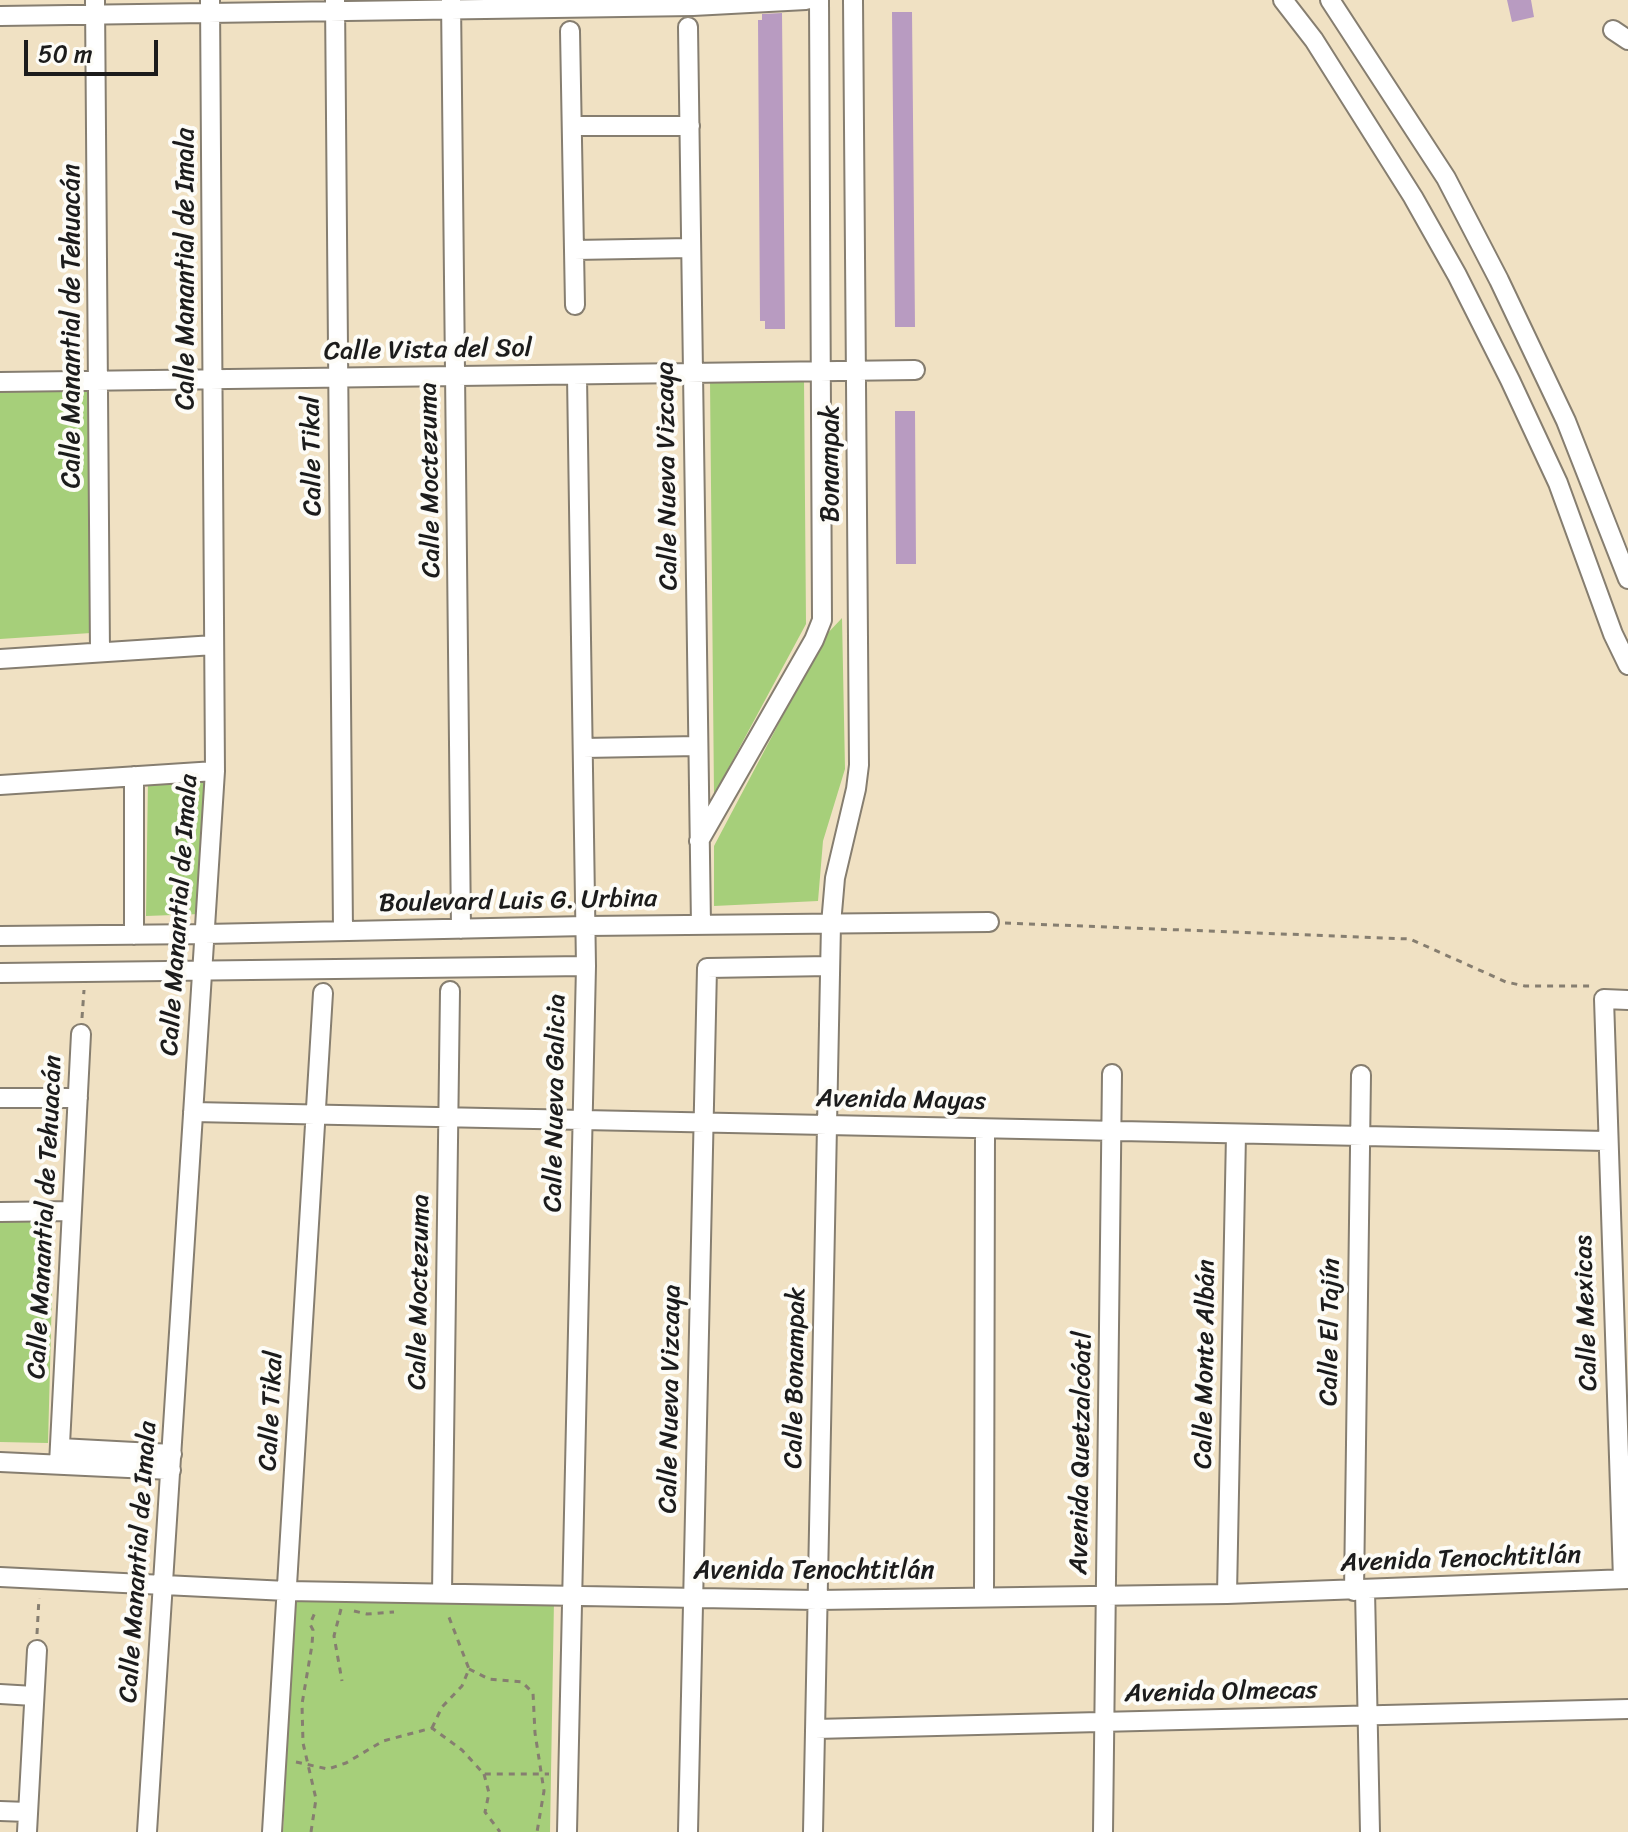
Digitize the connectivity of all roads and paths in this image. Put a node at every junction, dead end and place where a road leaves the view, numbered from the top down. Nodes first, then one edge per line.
1 (806, 0) edge
2 (819, 0) edge
3 (853, 0) edge
4 (1283, 0) edge
5 (1330, 0) edge
6 (693, 3) edge
7 (571, 4) edge
8 (451, 5) edge
9 (210, 6) edge
10 (335, 6) edge
11 (95, 7) edge
12 (0, 16) edge
13 (688, 27) dead end
14 (570, 31) dead end
15 (572, 126) junction
16 (690, 126) junction
17 (691, 248) junction
18 (574, 250) junction
19 (575, 305) dead end
20 (915, 370) dead end
21 (821, 373) junction
22 (856, 373) junction
23 (693, 374) junction
24 (577, 376) junction
25 (456, 377) junction
26 (338, 378) junction
27 (212, 380) junction
28 (98, 381) junction
29 (0, 382) edge
30 (1628, 579) edge
31 (214, 645) junction
32 (100, 652) junction
33 (0, 659) edge
34 (1628, 665) edge
35 (698, 746) junction
36 (583, 748) junction
37 (215, 771) junction
38 (134, 776) junction
39 (0, 785) edge
40 (699, 841) junction
41 (989, 922) joint
42 (831, 924) junction
43 (701, 925) junction
44 (586, 926) junction
45 (461, 929) junction
46 (343, 931) junction
47 (205, 934) junction
48 (134, 935) junction
49 (0, 936) edge
50 (586, 966) junction
51 (830, 966) junction
52 (203, 972) junction
53 (0, 973) edge
54 (85, 973) junction
55 (450, 991) dead end
56 (323, 993) dead end
57 (1604, 999) junction
58 (1628, 1000) edge
59 (81, 1034) joint
60 (1112, 1074) dead end
61 (1361, 1075) dead end
62 (0, 1098) edge
63 (78, 1098) junction
64 (193, 1112) junction
65 (316, 1114) junction
66 (448, 1117) junction
67 (581, 1120) junction
68 (703, 1123) junction
69 (827, 1125) junction
70 (985, 1129) junction
71 (1111, 1131) junction
72 (1236, 1134) junction
73 (1360, 1136) junction
74 (1607, 1141) junction
75 (72, 1211) junction
76 (0, 1212) edge
77 (60, 1456) junction
78 (0, 1462) edge
79 (171, 1462) junction
80 (0, 1577) edge
81 (40, 1579) junction
82 (1625, 1579) edge
83 (163, 1586) junction
84 (1360, 1590) junction
85 (287, 1591) junction
86 (357, 1591) junction
87 (442, 1593) junction
88 (1227, 1594) junction
89 (572, 1596) junction
90 (984, 1596) junction
91 (1106, 1596) junction
92 (693, 1598) junction
93 (817, 1600) junction
94 (341, 1609) junction
95 (316, 1611) dead end
96 (400, 1612) dead end
97 (37, 1650) joint
98 (469, 1669) junction
99 (342, 1681) dead end
100 (0, 1694) edge
101 (34, 1696) junction
102 (1628, 1709) edge
103 (1368, 1715) junction
104 (1104, 1722) junction
105 (432, 1728) junction
106 (815, 1729) junction
107 (276, 1760) junction
108 (309, 1764) junction
109 (484, 1774) junction
110 (542, 1774) junction
111 (569, 1774) junction
112 (0, 1811) edge
113 (28, 1812) junction
114 (27, 1832) edge
115 (147, 1832) edge
116 (272, 1832) edge
117 (311, 1832) edge
118 (500, 1832) edge
119 (537, 1832) edge
120 (567, 1832) edge
121 (688, 1832) edge
122 (813, 1832) edge
123 (1103, 1832) edge
124 (1370, 1832) edge

1 - 6 street
2 - 21 street, Bonampak
3 - 22 street, Bonampak
4 - 34 street
5 - 30 street
6 - 7 street
7 - 8 street
8 - 10 street
8 - 25 street, Calle Moctezuma
9 - 10 street
9 - 11 street
9 - 27 street, Calle Manantial de Imala
10 - 26 street, Calle Tikal
11 - 12 street
11 - 28 street, Calle Manantial de Tehuacán
13 - 16 street, Calle Nueva Vizcaya
14 - 15 street
15 - 16 street
15 - 18 street
16 - 17 street, Calle Nueva Vizcaya
17 - 18 street
17 - 23 street, Calle Nueva Vizcaya
18 - 19 street
20 - 22 street, Calle Vista del Sol
21 - 22 street, Calle Vista del Sol
21 - 23 street, Calle Vista del Sol
21 - 40 street, Bonampak
22 - 42 street, Bonampak
23 - 24 street, Calle Vista del Sol
23 - 35 street, Calle Nueva Vizcaya
24 - 25 street, Calle Vista del Sol
24 - 36 street, Calle Nueva Galicia
25 - 26 street, Calle Vista del Sol
25 - 45 street, Calle Moctezuma
26 - 27 street, Calle Vista del Sol
26 - 46 street, Calle Tikal
27 - 28 street, Calle Vista del Sol
27 - 31 street, Calle Manantial de Imala
28 - 29 street, Calle Vista del Sol
28 - 32 street, Calle Manantial de Tehuacán
31 - 32 street
31 - 37 street, Calle Manantial de Imala
32 - 33 street
35 - 36 street
35 - 40 street, Calle Nueva Vizcaya
36 - 44 street, Calle Nueva Galicia
37 - 38 street
37 - 47 street, Calle Manantial de Imala
38 - 39 street
38 - 48 street
40 - 43 street, Calle Nueva Vizcaya
41 - 42 street, Boulevard Luis G. Urbina
41 - 57 path
42 - 43 street, Boulevard Luis G. Urbina
42 - 51 street, Calle Bonampak
43 - 44 street, Boulevard Luis G. Urbina
44 - 45 street, Boulevard Luis G. Urbina
44 - 50 street, Calle Nueva Galicia
45 - 46 street, Boulevard Luis G. Urbina
46 - 47 street, Boulevard Luis G. Urbina
47 - 48 street, Boulevard Luis G. Urbina
47 - 52 street, Calle Manantial de Imala
48 - 49 street, Boulevard Luis G. Urbina
50 - 52 street
50 - 67 street, Calle Nueva Galicia
51 - 68 street, Calle Nueva Vizcaya
51 - 69 street, Calle Bonampak
52 - 54 street
52 - 64 street, Calle Manantial de Imala
53 - 54 street
54 - 59 path, Calle Manantial de Tehuacán
55 - 66 street, Calle Moctezuma
56 - 65 street, Calle Tikal
57 - 58 street
57 - 74 street, Calle Mexicas
59 - 63 street, Calle Manantial de Tehuacán
60 - 71 street, Avenida Quetzalcóatl
61 - 73 street, Calle El Tajín
62 - 63 street
63 - 75 street, Calle Manantial de Tehuacán
64 - 65 street, Avenida Mayas
64 - 79 street, Calle Manantial de Imala
65 - 66 street, Avenida Mayas
65 - 85 street, Calle Tikal
66 - 67 street, Avenida Mayas
66 - 87 street, Calle Moctezuma
67 - 68 street, Avenida Mayas
67 - 89 street, Calle Nueva Galicia
68 - 69 street, Avenida Mayas
68 - 92 street, Calle Nueva Vizcaya
69 - 70 street, Avenida Mayas
69 - 93 street, Calle Bonampak
70 - 71 street, Avenida Mayas
70 - 90 street
71 - 72 street, Avenida Mayas
71 - 91 street, Avenida Quetzalcóatl
72 - 73 street, Avenida Mayas
72 - 88 street, Calle Monte Albán
73 - 74 street, Avenida Mayas
73 - 84 street, Calle El Tajín
74 - 82 street, Calle Mexicas
75 - 76 street
75 - 77 street, Calle Manantial de Tehuacán
77 - 78 street
77 - 79 street
79 - 83 street, Calle Manantial de Imala
80 - 81 street, Avenida Tenochtitlán
81 - 83 street, Avenida Tenochtitlán
81 - 97 path
82 - 84 street, Avenida Tenochtitlán
83 - 85 street, Avenida Tenochtitlán
83 - 115 street, Calle Manantial de Imala
84 - 88 street, Avenida Tenochtitlán
84 - 103 street, Calle El Tajín
85 - 86 street, Avenida Tenochtitlán
85 - 107 street, Calle Tikal
86 - 87 street, Avenida Tenochtitlán
86 - 94 path
87 - 89 street, Avenida Tenochtitlán
87 - 98 path
88 - 91 street, Avenida Tenochtitlán
89 - 92 street, Avenida Tenochtitlán
89 - 111 street, Calle Nueva Galicia
90 - 91 street, Avenida Tenochtitlán
90 - 93 street, Avenida Tenochtitlán
91 - 104 street, Avenida Quetzalcóatl
92 - 93 street, Avenida Tenochtitlán
92 - 121 street, Calle Nueva Vizcaya
93 - 106 street, Calle Bonampak
94 - 96 path
94 - 99 path
95 - 108 path
97 - 101 street
98 - 105 path
98 - 110 path
100 - 101 street
101 - 113 street
102 - 103 street, Avenida Olmecas
103 - 104 street, Avenida Olmecas
103 - 124 street, Calle El Tajín
104 - 106 street, Avenida Olmecas
104 - 123 street, Avenida Quetzalcóatl
105 - 108 path
105 - 109 path
106 - 122 street, Calle Bonampak
107 - 108 path
107 - 116 street, Calle Tikal
108 - 117 path
109 - 110 path
109 - 118 path
110 - 111 path
110 - 119 path
111 - 120 street, Calle Nueva Galicia
112 - 113 street
113 - 114 street

